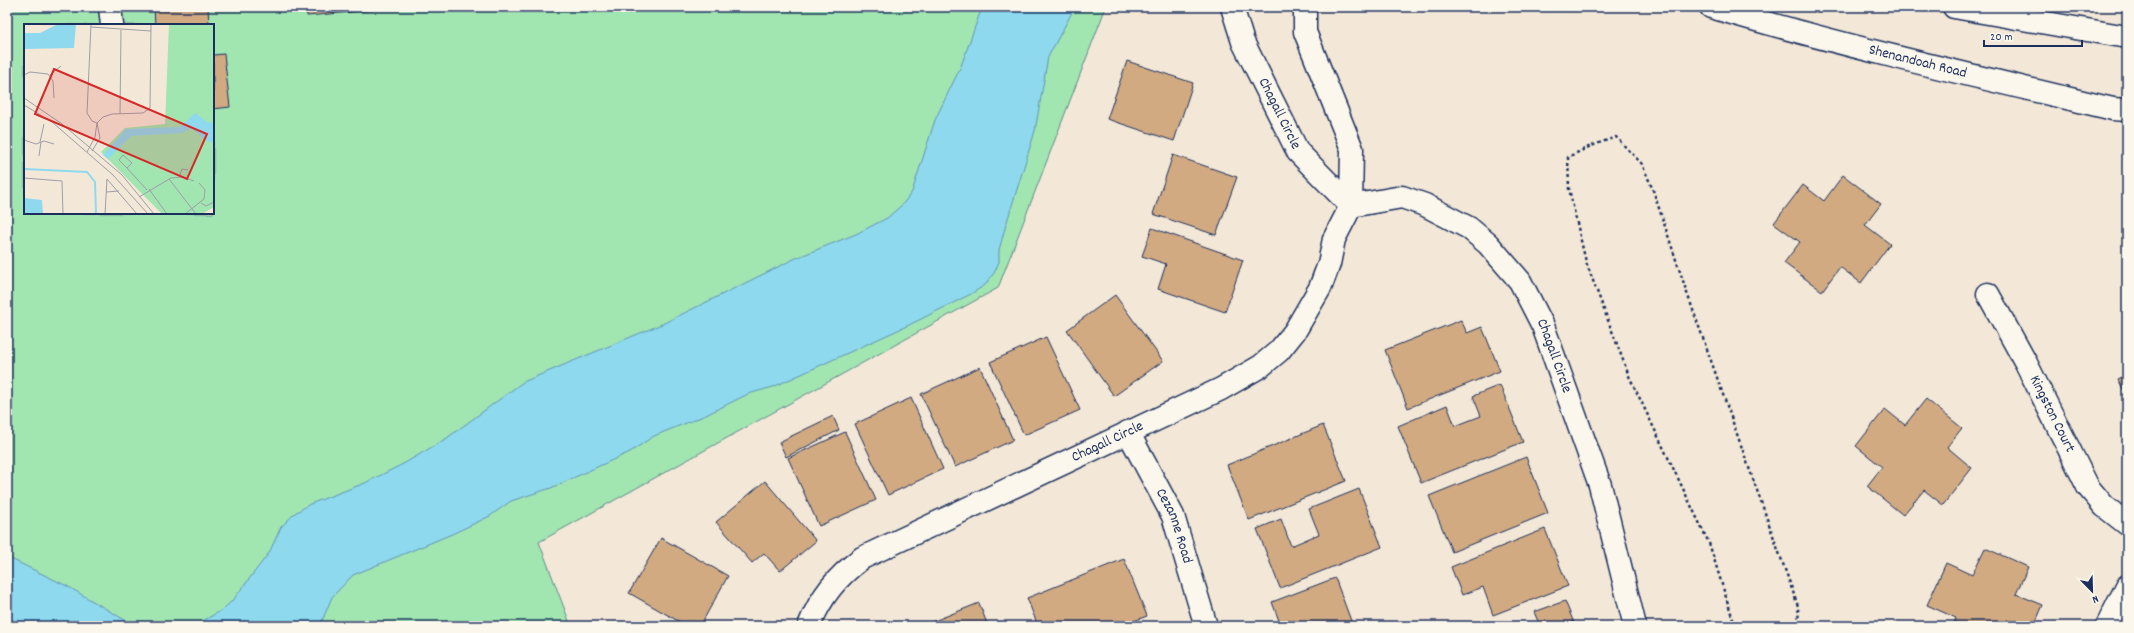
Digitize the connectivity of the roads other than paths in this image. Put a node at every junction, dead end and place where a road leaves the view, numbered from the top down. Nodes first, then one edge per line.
1 (110, 7) edge
2 (1232, 7) edge
3 (1305, 7) edge
4 (1711, 7) edge
5 (1954, 7) edge
6 (112, 24) edge
7 (2127, 37) edge
8 (2127, 110) edge
9 (1351, 206) junction
10 (1988, 294) dead end
11 (1128, 432) junction
12 (2127, 524) edge
13 (2127, 586) edge
14 (809, 626) edge
15 (1206, 626) edge
16 (1635, 626) edge
17 (2107, 626) edge

1 - 6 street
2 - 9 street, Chagall Circle
3 - 9 street, Chagall Circle
4 - 8 street, Shenandoah Road
5 - 7 street
9 - 11 street, Chagall Circle
9 - 16 street, Chagall Circle
10 - 12 street, Kingston Court
11 - 14 street, Chagall Circle
11 - 15 street, Cezanne Road
13 - 17 street

